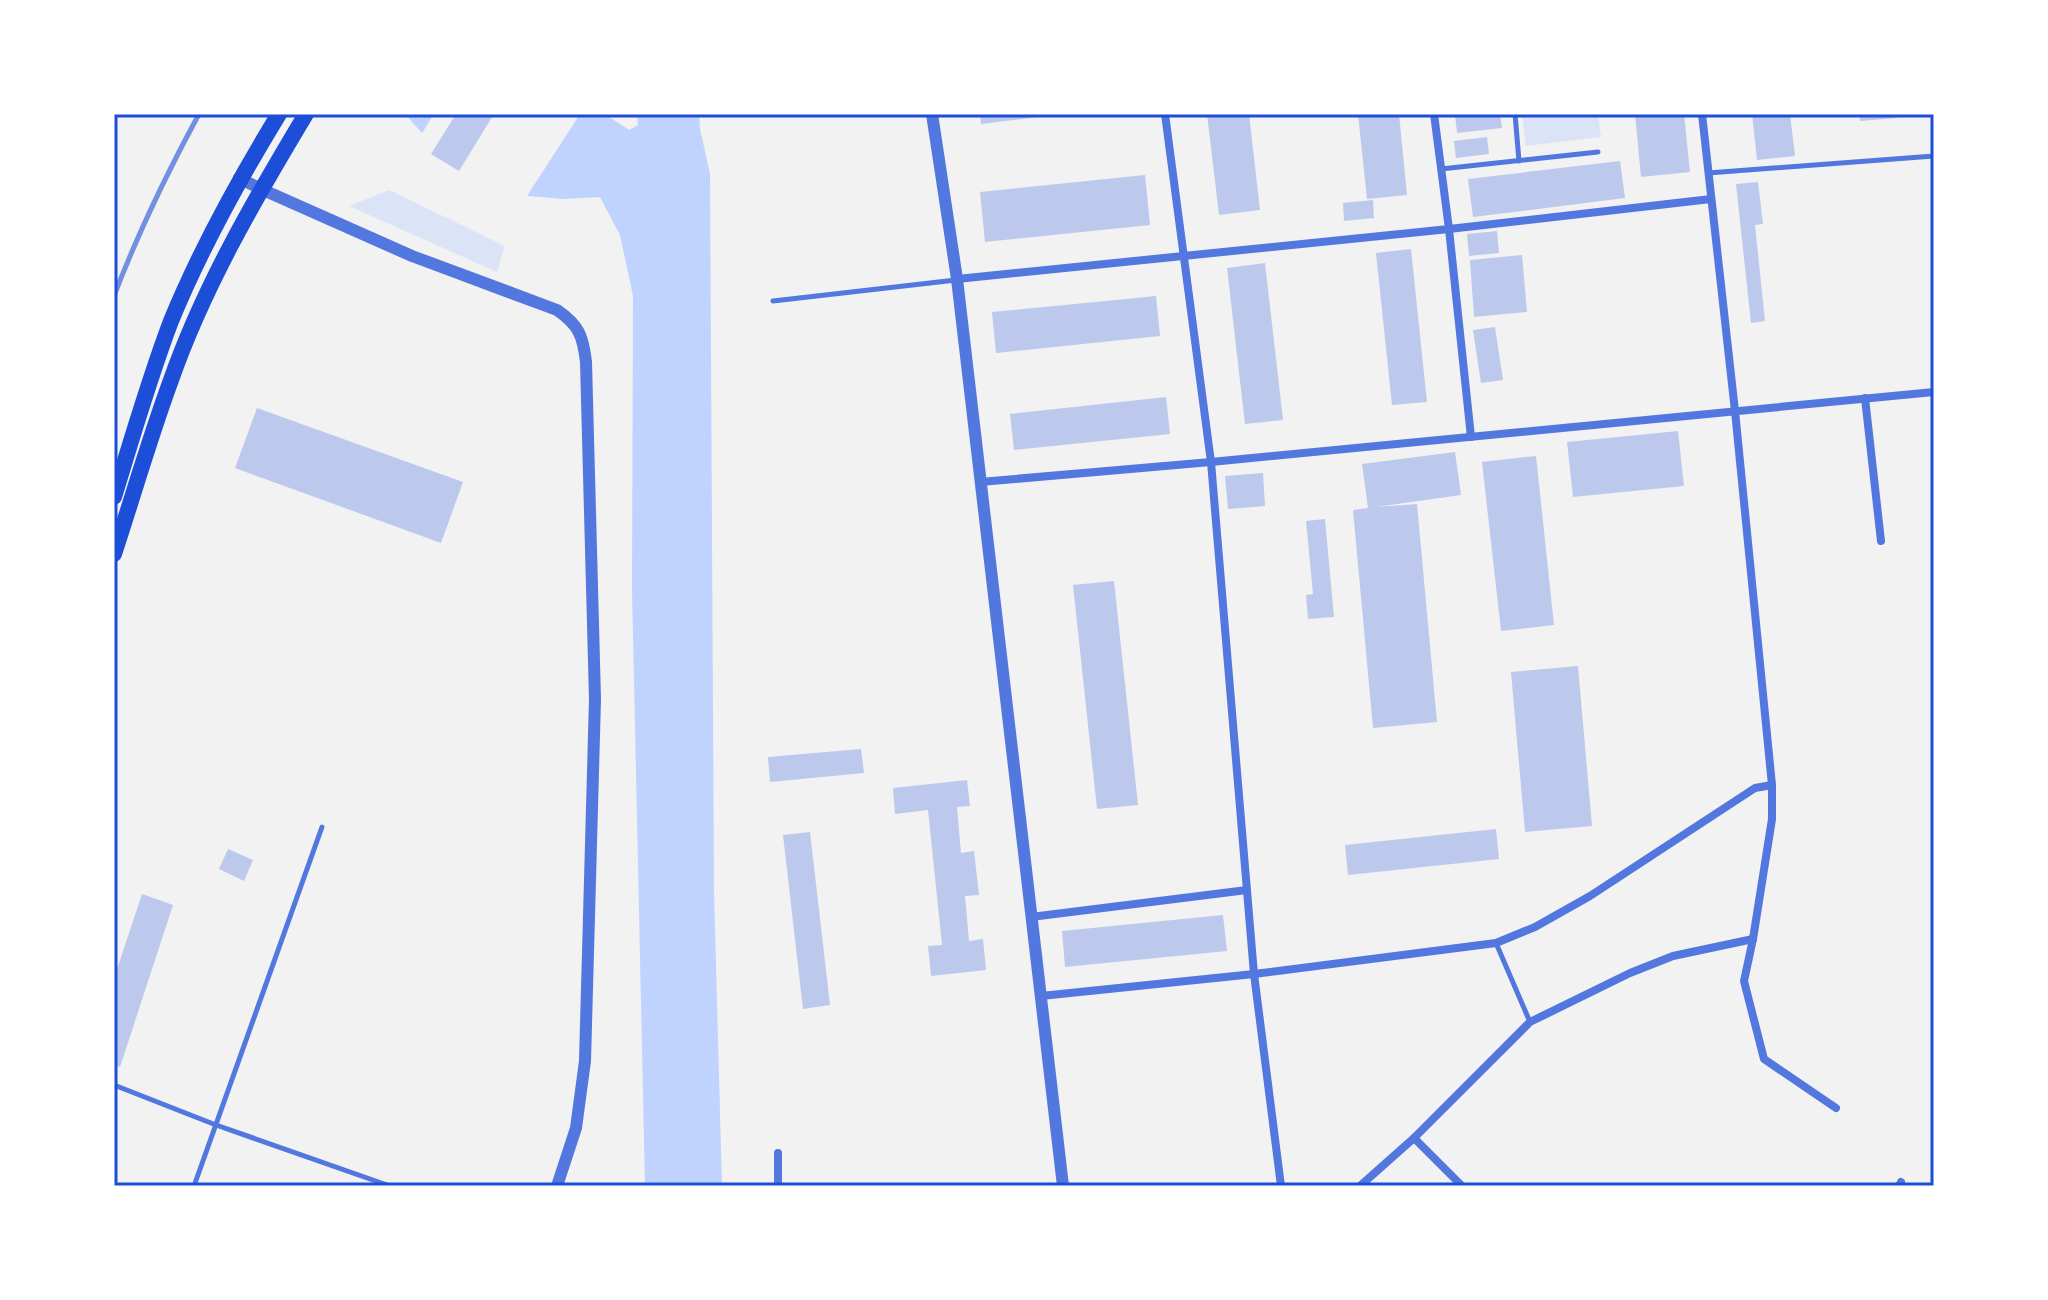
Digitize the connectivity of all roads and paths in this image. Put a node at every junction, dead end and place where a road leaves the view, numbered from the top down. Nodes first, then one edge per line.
1 (279, 114) edge
2 (306, 114) edge
3 (932, 114) edge
4 (1165, 114) edge
5 (1434, 114) edge
6 (1515, 114) edge
7 (1702, 114) edge
8 (1598, 152) dead end
9 (1934, 156) edge
10 (1519, 161) junction
11 (1441, 169) junction
12 (1708, 173) junction
13 (239, 178) junction
14 (261, 189) junction
15 (1711, 199) junction
16 (1449, 229) junction
17 (1184, 256) junction
18 (957, 279) junction
19 (773, 301) dead end
20 (1934, 392) edge
21 (1865, 398) junction
22 (1735, 411) junction
23 (1471, 437) junction
24 (1211, 462) junction
25 (980, 482) junction
26 (114, 497) edge
27 (1881, 541) dead end
28 (114, 554) edge
29 (1772, 785) junction
30 (322, 827) dead end
31 (1247, 890) junction
32 (1031, 917) junction
33 (1753, 939) junction
34 (1496, 943) junction
35 (1254, 974) junction
36 (1041, 996) junction
37 (1530, 1022) junction
38 (114, 1085) edge
39 (1836, 1108) dead end
40 (216, 1125) junction
41 (1414, 1138) junction
42 (778, 1153) dead end
43 (559, 1184) edge
44 (194, 1186) edge
45 (390, 1186) edge
46 (778, 1186) edge
47 (1063, 1186) edge
48 (1281, 1186) edge
49 (1360, 1186) edge
50 (1462, 1186) edge

1 - 13 main road
2 - 14 main road
3 - 18 street
4 - 17 street
5 - 11 street
6 - 10 lane
7 - 12 street
8 - 10 lane
9 - 12 lane
10 - 11 lane
11 - 16 street
12 - 15 street
13 - 14 street
13 - 26 main road
14 - 28 main road
14 - 43 street
15 - 16 street
15 - 22 street
16 - 17 street
16 - 23 street
17 - 18 street
17 - 24 street
18 - 19 lane
18 - 25 street
20 - 21 street
21 - 22 street
21 - 27 street
22 - 23 street
22 - 29 street
23 - 24 street
24 - 25 street
24 - 31 street
25 - 32 street
29 - 33 street
29 - 34 street
30 - 40 lane
31 - 32 street
31 - 35 street
32 - 36 street
33 - 37 street
33 - 39 street
34 - 35 street
34 - 37 lane
35 - 36 street
35 - 48 street
36 - 47 street
37 - 41 street
38 - 40 lane
40 - 44 lane
40 - 45 lane
41 - 49 street
41 - 50 street
42 - 46 street

